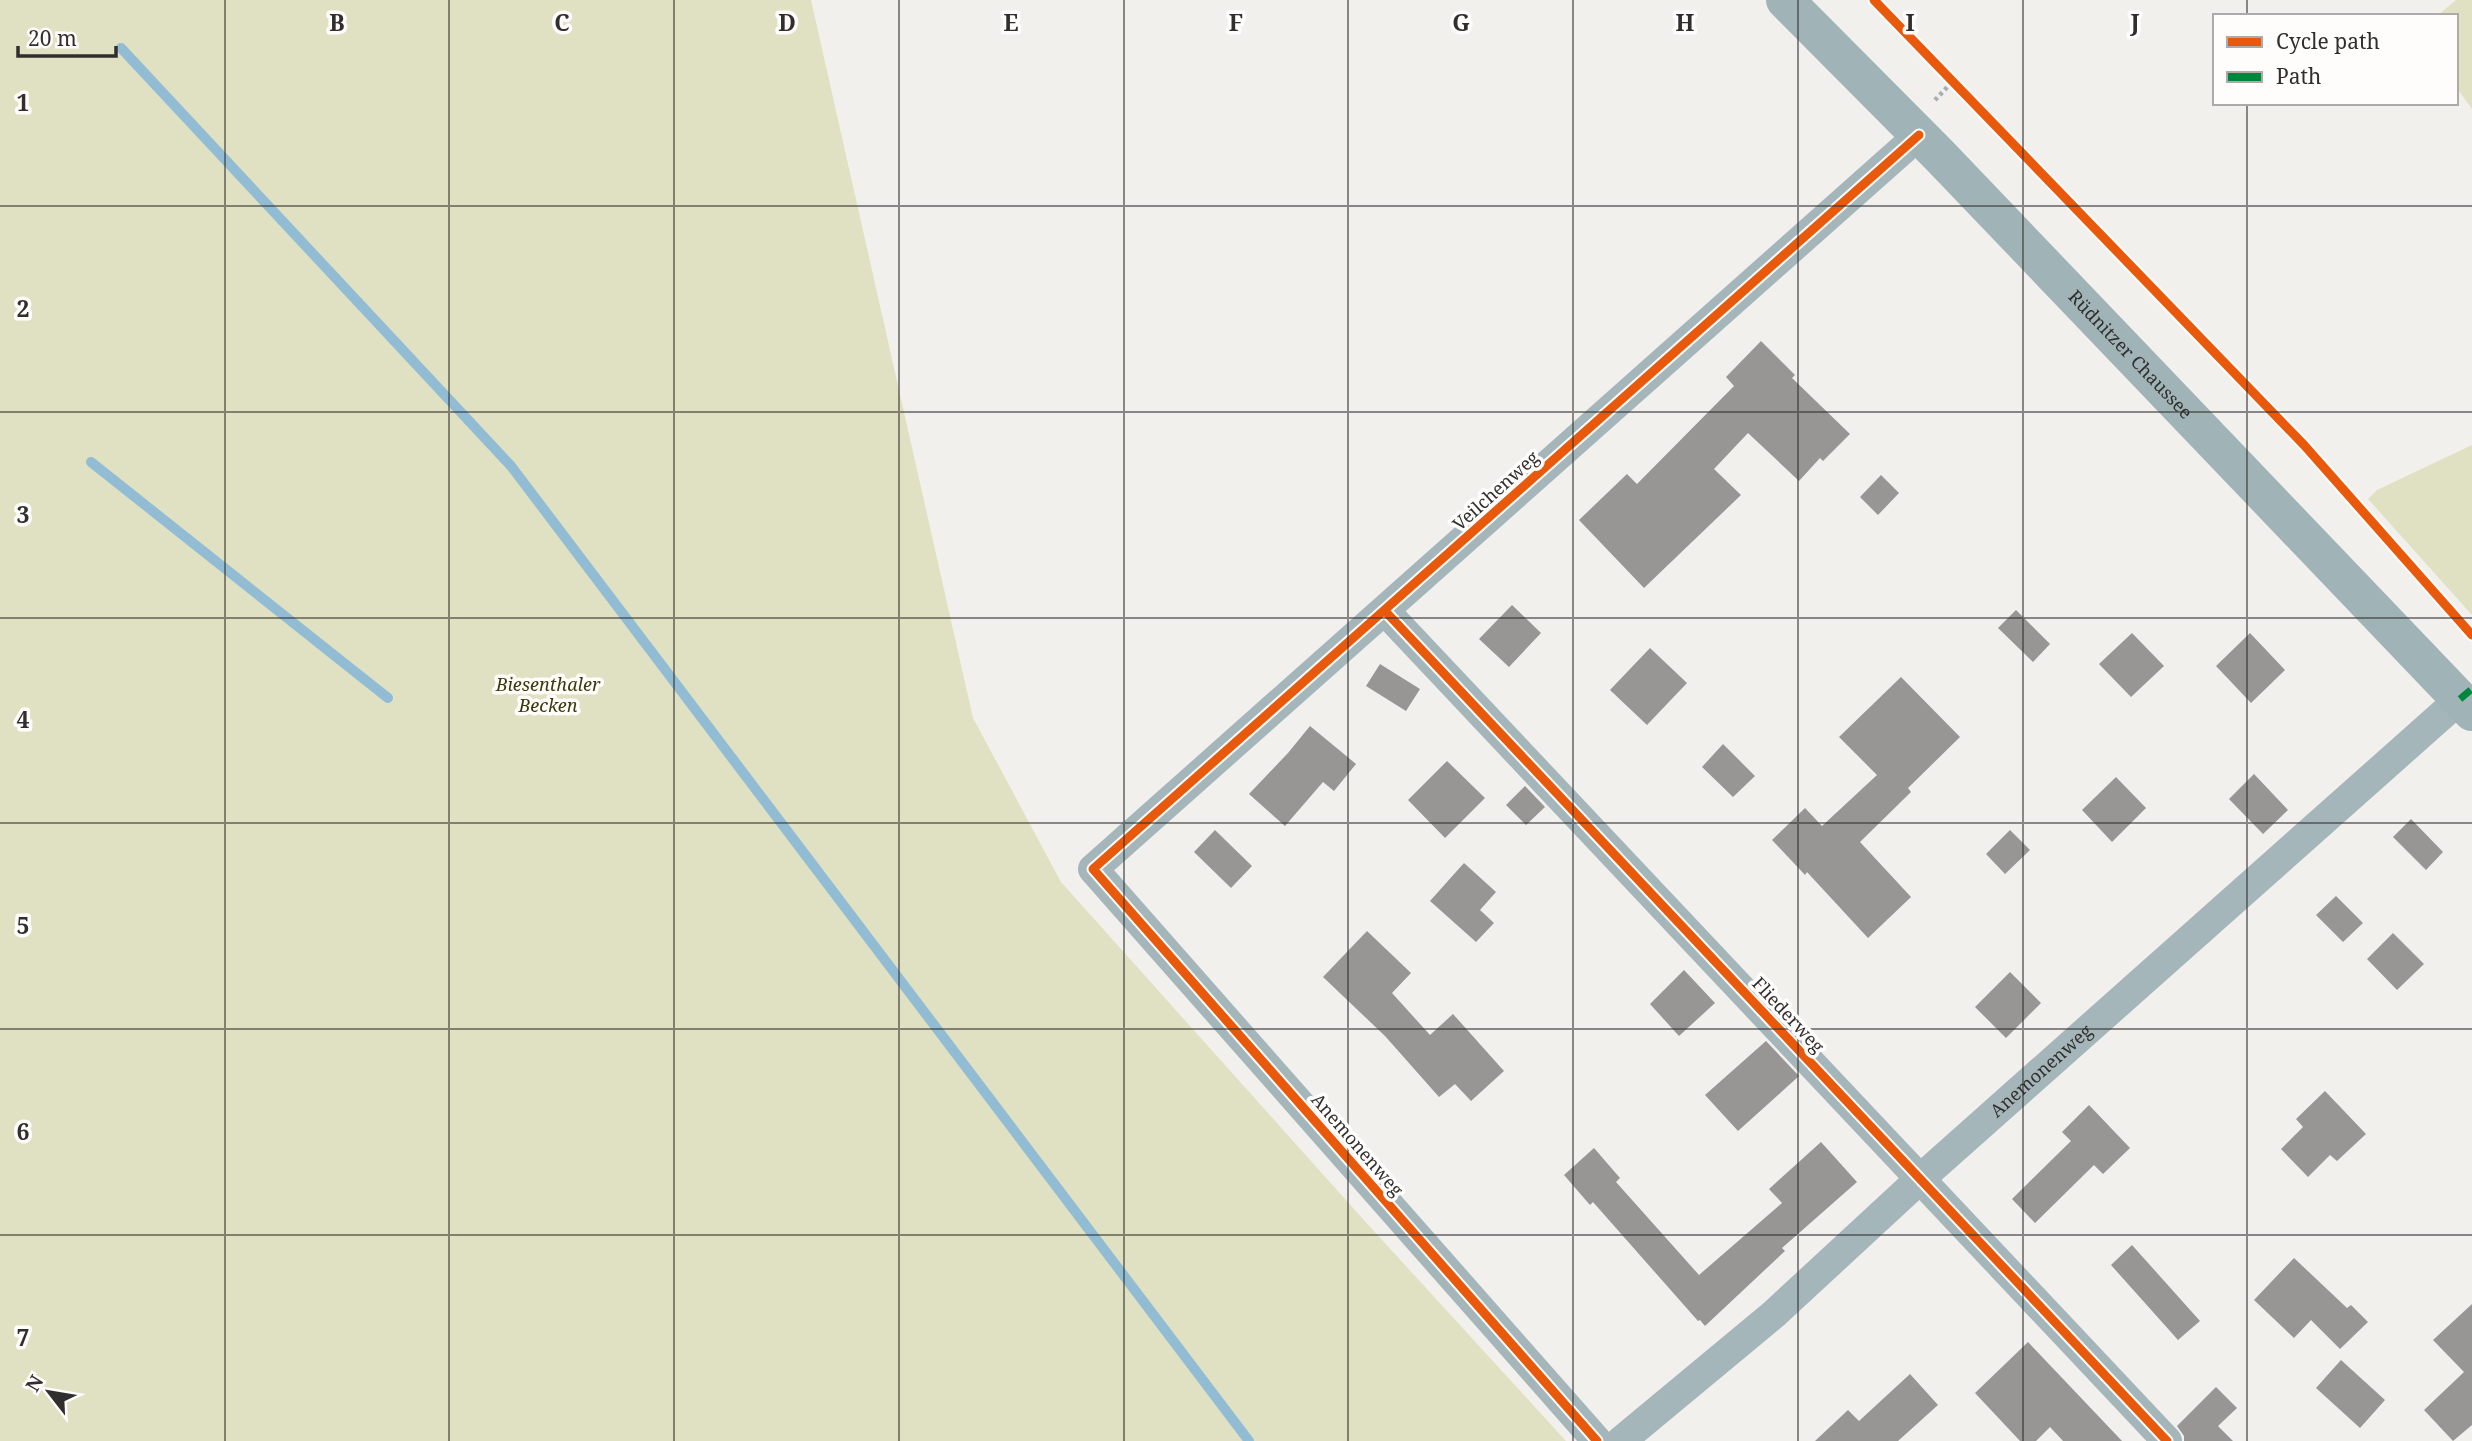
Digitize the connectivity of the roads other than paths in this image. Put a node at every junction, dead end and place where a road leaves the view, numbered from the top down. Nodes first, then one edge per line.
1 (1785, 0) edge
2 (1920, 135) junction
3 (1385, 611) junction
4 (2466, 706) edge
5 (1093, 869) joint
6 (1920, 1179) junction
7 (1597, 1441) edge
8 (1621, 1441) edge
9 (2167, 1441) edge

1 - 2 main road, Rüdnitzer Chaussee
2 - 3 street, Veilchenweg
2 - 4 main road, Rüdnitzer Chaussee
3 - 5 street, Veilchenweg
3 - 6 street, Fliederweg
4 - 6 street, Anemonenweg
5 - 7 street, Anemonenweg
6 - 8 street, Anemonenweg
6 - 9 street, Fliederweg

